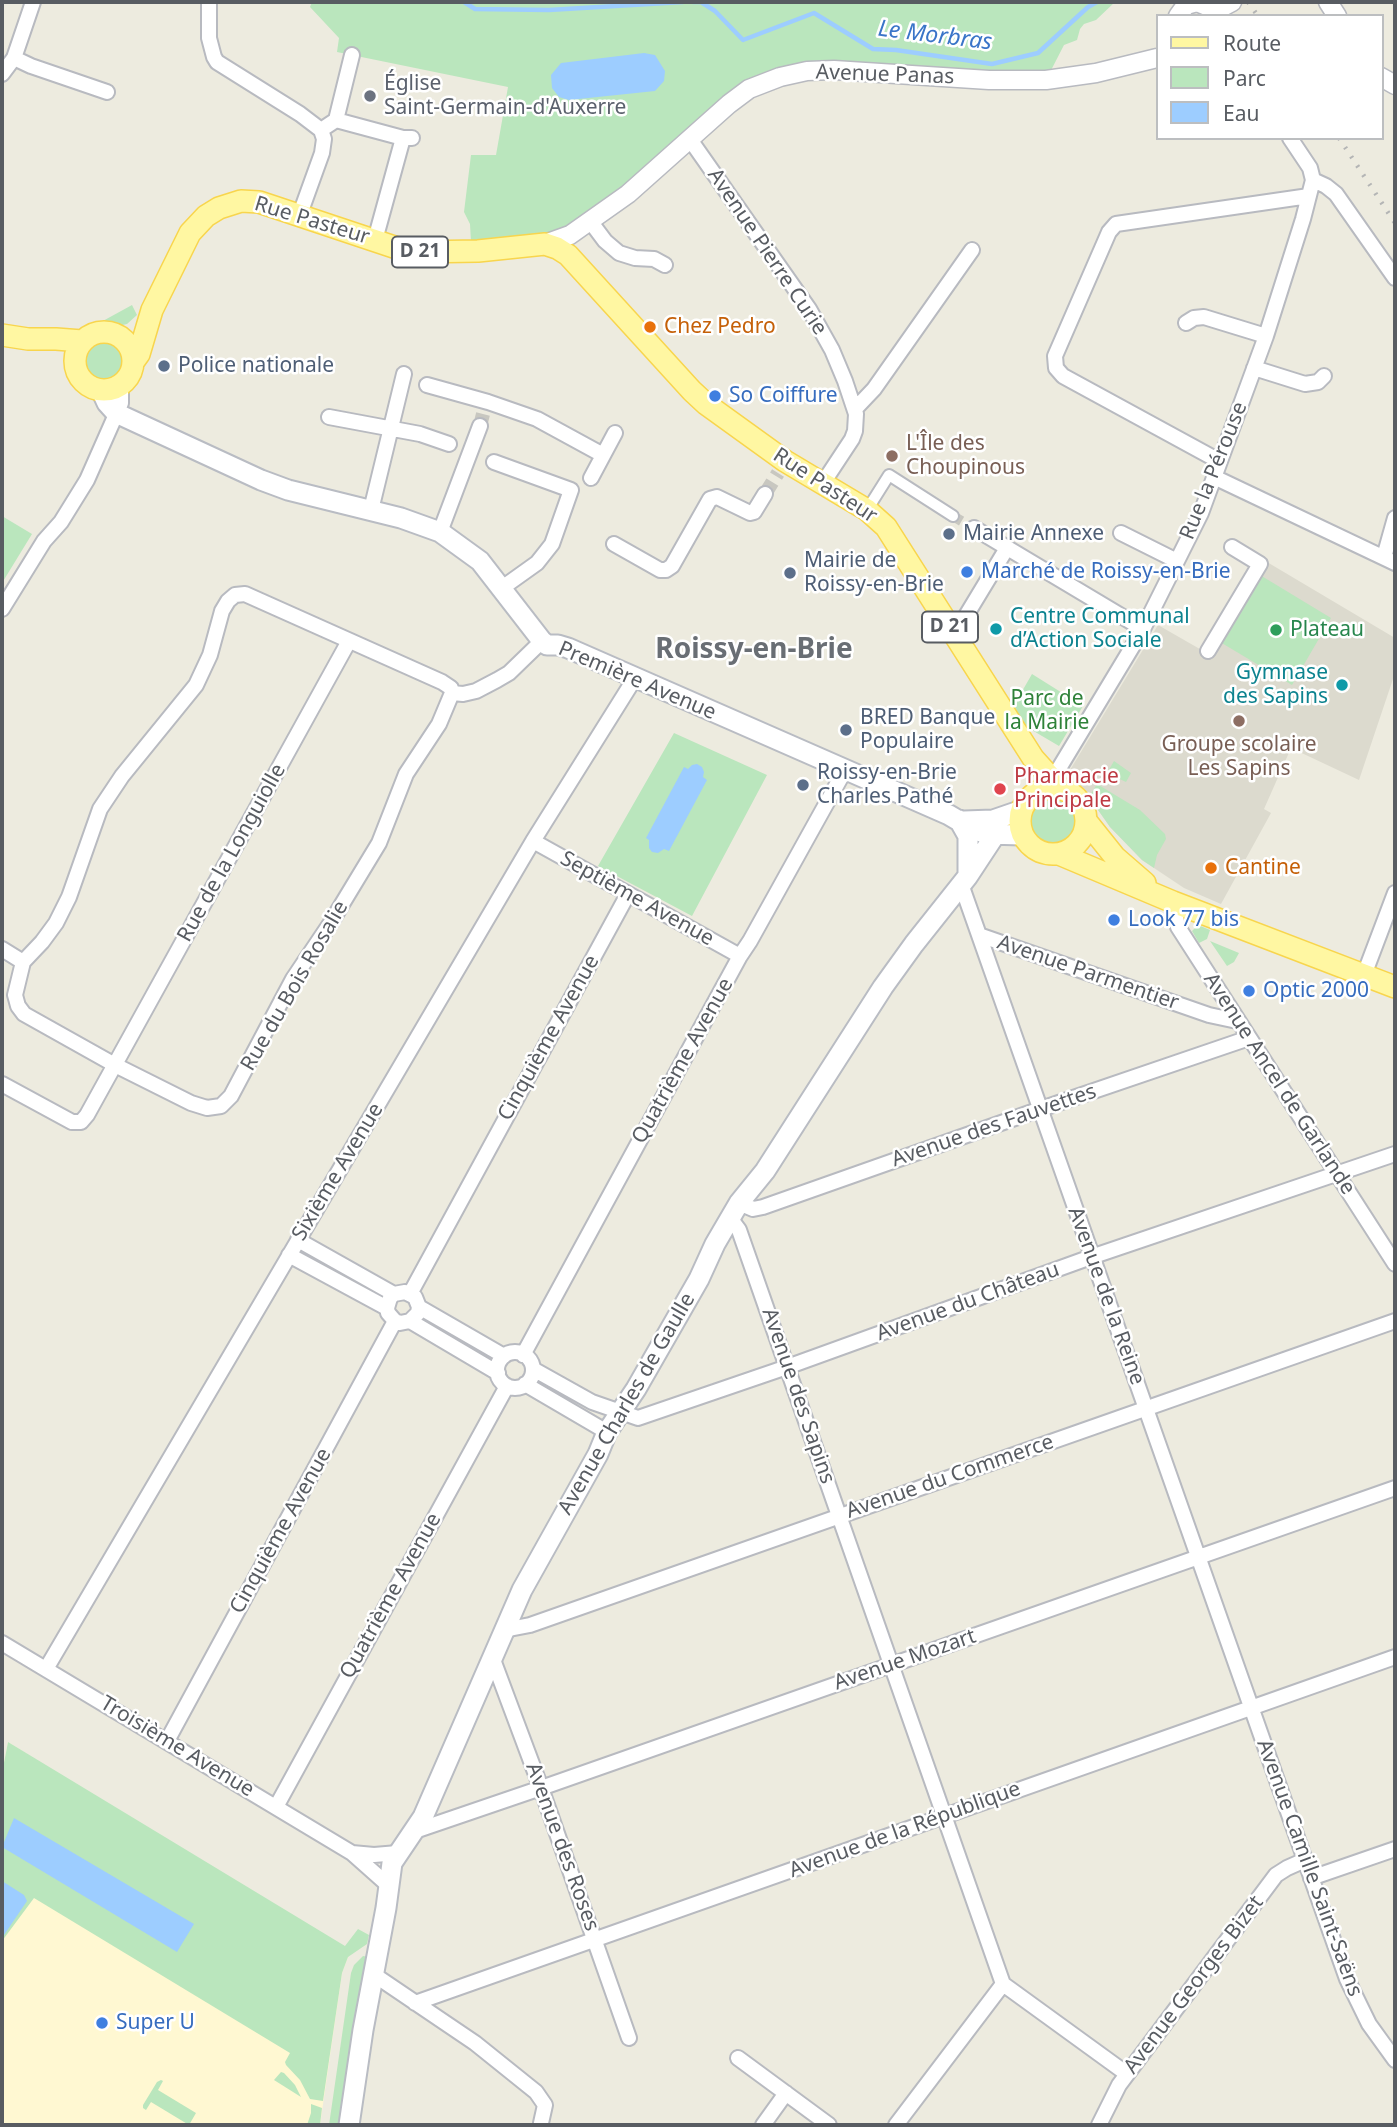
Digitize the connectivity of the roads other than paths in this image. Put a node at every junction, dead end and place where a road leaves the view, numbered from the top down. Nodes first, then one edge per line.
1 (33, 2) edge
2 (209, 2) edge
3 (1232, 2) edge
4 (1177, 9) edge
5 (1213, 14) edge
6 (352, 55) dead end
7 (1156, 57) edge
8 (14, 58) junction
9 (2, 74) edge
10 (107, 92) dead end
11 (336, 120) junction
12 (321, 130) junction
13 (690, 138) junction
14 (1291, 140) edge
15 (1313, 180) junction
16 (1309, 196) junction
17 (300, 214) junction
18 (590, 221) junction
19 (375, 240) junction
20 (569, 245) junction
21 (972, 250) dead end
22 (665, 265) dead end
23 (1395, 278) edge
24 (155, 304) junction
25 (1186, 323) dead end
26 (2, 335) edge
27 (119, 335) junction
28 (1266, 336) junction
29 (78, 351) junction
30 (134, 361) junction
31 (1254, 368) junction
32 (404, 374) dead end
33 (1324, 376) dead end
34 (427, 385) dead end
35 (111, 388) junction
36 (855, 410) junction
37 (116, 414) junction
38 (484, 414) junction
39 (329, 417) dead end
40 (391, 428) junction
41 (615, 433) dead end
42 (450, 444) dead end
43 (603, 454) junction
44 (1219, 461) junction
45 (494, 462) dead end
46 (1214, 477) junction
47 (591, 478) dead end
48 (823, 483) junction
49 (765, 494) tunnel mouth
50 (371, 510) junction
51 (867, 510) junction
52 (1395, 519) edge
53 (963, 522) joint
54 (440, 532) junction
55 (1121, 533) dead end
56 (614, 544) dead end
57 (1232, 547) dead end
58 (1007, 548) junction
59 (1389, 560) edge
60 (1177, 561) junction
61 (502, 588) junction
62 (2, 609) edge
63 (1143, 629) junction
64 (955, 634) junction
65 (349, 641) junction
66 (542, 641) junction
67 (1208, 650) dead end
68 (635, 678) junction
69 (453, 693) junction
70 (845, 770) junction
71 (1056, 784) junction
72 (1022, 810) junction
73 (960, 821) junction
74 (1087, 821) junction
75 (994, 827) junction
76 (1022, 835) junction
77 (533, 841) junction
78 (1059, 854) junction
79 (964, 880) junction
80 (1395, 893) edge
81 (628, 894) junction
82 (1173, 902) junction
83 (979, 935) junction
84 (2, 949) edge
85 (740, 956) junction
86 (23, 962) junction
87 (1364, 975) junction
88 (1395, 987) edge
89 (1237, 1021) junction
90 (1249, 1038) junction
91 (116, 1065) junction
92 (2, 1084) edge
93 (1040, 1109) junction
94 (1395, 1154) edge
95 (1338, 1174) junction
96 (735, 1210) junction
97 (298, 1240) junction
98 (289, 1255) junction
99 (1091, 1257) junction
100 (1395, 1264) edge
101 (394, 1294) junction
102 (410, 1294) junction
103 (419, 1307) junction
104 (391, 1315) junction
105 (410, 1321) junction
106 (1395, 1321) edge
107 (523, 1354) junction
108 (504, 1356) junction
109 (787, 1367) junction
110 (533, 1369) junction
111 (498, 1373) junction
112 (525, 1384) junction
113 (507, 1386) junction
114 (1146, 1408) junction
115 (620, 1412) junction
116 (607, 1432) junction
117 (1395, 1488) edge
118 (840, 1516) junction
119 (1199, 1557) junction
120 (504, 1630) junction
121 (2, 1643) edge
122 (492, 1657) junction
123 (1395, 1657) edge
124 (892, 1665) junction
125 (46, 1669) junction
126 (1251, 1707) junction
127 (167, 1741) junction
128 (541, 1788) junction
129 (275, 1807) junction
130 (944, 1815) junction
131 (415, 1830) junction
132 (1395, 1849) edge
133 (352, 1853) junction
134 (398, 1853) junction
135 (1305, 1860) junction
136 (1311, 1878) junction
137 (388, 1885) junction
138 (595, 1940) junction
139 (373, 1974) junction
140 (1003, 1984) junction
141 (415, 2003) junction
142 (629, 2038) dead end
143 (738, 2058) dead end
144 (1395, 2060) edge
145 (1127, 2074) junction
146 (786, 2093) junction
147 (350, 2117) edge
148 (541, 2123) dead end
149 (763, 2125) edge
150 (830, 2125) edge
151 (896, 2125) edge
152 (1099, 2125) edge

1 - 8 street
2 - 12 street
3 - 5 street
4 - 5 street
6 - 11 street
7 - 13 street, Avenue Panas
8 - 9 street
8 - 10 street
11 - 12 street
11 - 19 street
12 - 17 street
13 - 18 street, Avenue Panas
13 - 36 street, Avenue Pierre Curie
14 - 15 street
15 - 16 street, Rue la Pérouse
15 - 23 street
16 - 28 street, Rue la Pérouse
16 - 44 street
17 - 19 main road, Rue Pasteur / D 21
17 - 24 main road, Rue Pasteur / D 21
18 - 20 street, Avenue Panas
18 - 22 street
19 - 20 main road, Rue Pasteur / D 21
20 - 48 main road, Rue Pasteur / D 21
21 - 36 street
24 - 27 main road, Rue Pasteur / D 21
24 - 30 main road, Rue Pasteur / D 21
25 - 28 street
26 - 29 main road
27 - 29 main road
27 - 30 main road
28 - 31 street, Rue la Pérouse
29 - 35 main road
30 - 35 main road
31 - 33 street
31 - 44 street, Rue la Pérouse
32 - 40 street
34 - 38 street
35 - 37 main road
36 - 48 street
37 - 50 main road, Première Avenue
37 - 62 street
38 - 43 street
38 - 54 street
39 - 40 street
40 - 42 street
40 - 50 street
41 - 43 street
43 - 47 street
44 - 46 street, Rue la Pérouse
45 - 61 street
46 - 59 street
46 - 60 street, Rue la Pérouse
48 - 51 main road, Rue Pasteur / D 21
49 - 56 street
50 - 54 main road, Première Avenue
51 - 53 street
51 - 64 main road, Rue Pasteur / D 21
52 - 59 street
53 - 58 street
54 - 61 main road, Première Avenue
55 - 60 street
57 - 67 street
58 - 63 street
58 - 64 street
60 - 63 street, Rue la Pérouse
61 - 66 main road, Première Avenue
63 - 71 street, Rue la Pérouse
64 - 71 main road, Rue Pasteur / D 21
65 - 69 street
65 - 86 street
65 - 91 street, Rue de la Longuiolle
66 - 68 main road, Première Avenue
66 - 69 street
68 - 70 main road, Première Avenue
68 - 77 street, Sixième Avenue
69 - 91 street, Rue du Bois Rosalie
70 - 73 main road, Première Avenue
70 - 85 street, Quatrième Avenue
71 - 72 main road
71 - 74 main road
72 - 75 main road
72 - 76 main road
73 - 75 main road
73 - 79 main road
74 - 78 main road
74 - 82 main road
75 - 76 main road
75 - 79 main road, Avenue Charles de Gaulle
76 - 78 main road
77 - 81 street, Septième Avenue
77 - 97 street, Sixième Avenue
78 - 82 main road
79 - 83 street, Avenue de la Reine
79 - 96 main road, Avenue Charles de Gaulle
80 - 87 street
81 - 85 street, Septième Avenue
81 - 102 street, Cinquième Avenue
82 - 87 main road
82 - 89 street, Avenue Ancel de Garlande
83 - 89 street, Avenue Parmentier
83 - 93 street, Avenue de la Reine
84 - 86 street
85 - 107 street, Quatrième Avenue
86 - 91 street, Rue du Bois Rosalie
87 - 88 main road
89 - 90 street, Avenue Ancel de Garlande
90 - 93 street, Avenue des Fauvettes
90 - 95 street, Avenue Ancel de Garlande
91 - 92 street, Rue de la Longuiolle
93 - 96 street, Avenue des Fauvettes
93 - 99 street, Avenue de la Reine
94 - 95 street, Avenue du Château
95 - 99 street, Avenue du Château
95 - 100 street, Avenue Ancel de Garlande
96 - 109 street, Avenue des Sapins
96 - 115 main road, Avenue Charles de Gaulle
97 - 98 street, Sixième Avenue
97 - 101 street
98 - 104 street
98 - 125 street, Sixième Avenue
99 - 109 street, Avenue du Château
99 - 114 street, Avenue de la Reine
101 - 102 street
101 - 104 street
102 - 103 street
103 - 105 street
103 - 108 street
104 - 105 street
104 - 127 street, Cinquième Avenue
105 - 111 street
106 - 114 street, Avenue du Commerce
107 - 108 street
107 - 110 street
108 - 111 street
109 - 115 street, Avenue du Château
109 - 118 street, Avenue des Sapins
110 - 112 street
110 - 115 street, Avenue du Château
111 - 113 street
112 - 113 street
112 - 116 street
113 - 129 street, Quatrième Avenue
114 - 118 street, Avenue du Commerce
114 - 119 street, Avenue de la Reine
115 - 116 main road, Avenue Charles de Gaulle
116 - 120 main road, Avenue Charles de Gaulle
117 - 119 street, Avenue Mozart
118 - 120 street, Avenue du Commerce
118 - 124 street, Avenue des Sapins
119 - 124 street, Avenue Mozart
119 - 126 street, Avenue de la Reine
120 - 122 main road, Avenue Charles de Gaulle
121 - 125 street, Troisième Avenue
122 - 128 street, Avenue des Roses
122 - 131 main road, Avenue Charles de Gaulle
123 - 126 street, Avenue de la République
124 - 128 street, Avenue Mozart
124 - 130 street, Avenue des Sapins
125 - 127 street, Troisième Avenue
126 - 130 street, Avenue de la République
126 - 135 street, Avenue Camille Saint-Saëns
127 - 129 street, Troisième Avenue
128 - 131 street, Avenue Mozart
128 - 138 street, Avenue des Roses
129 - 133 street, Troisième Avenue
130 - 138 street, Avenue de la République
130 - 140 street, Avenue des Sapins
131 - 134 main road, Avenue Charles de Gaulle
132 - 136 street
133 - 134 street, Troisième Avenue
133 - 137 street, Troisième Avenue
134 - 137 main road, Avenue Charles de Gaulle
135 - 136 street, Avenue Camille Saint-Saëns
135 - 145 street, Avenue Georges Bizet
136 - 144 street, Avenue Camille Saint-Saëns
137 - 139 main road, Avenue Charles de Gaulle
138 - 141 street, Avenue de la République
138 - 142 street, Avenue des Roses
139 - 141 street
139 - 147 main road, Avenue Charles de Gaulle
140 - 145 street
140 - 151 street
141 - 148 street
143 - 146 street
145 - 152 street, Avenue Georges Bizet
146 - 149 street
146 - 150 street

